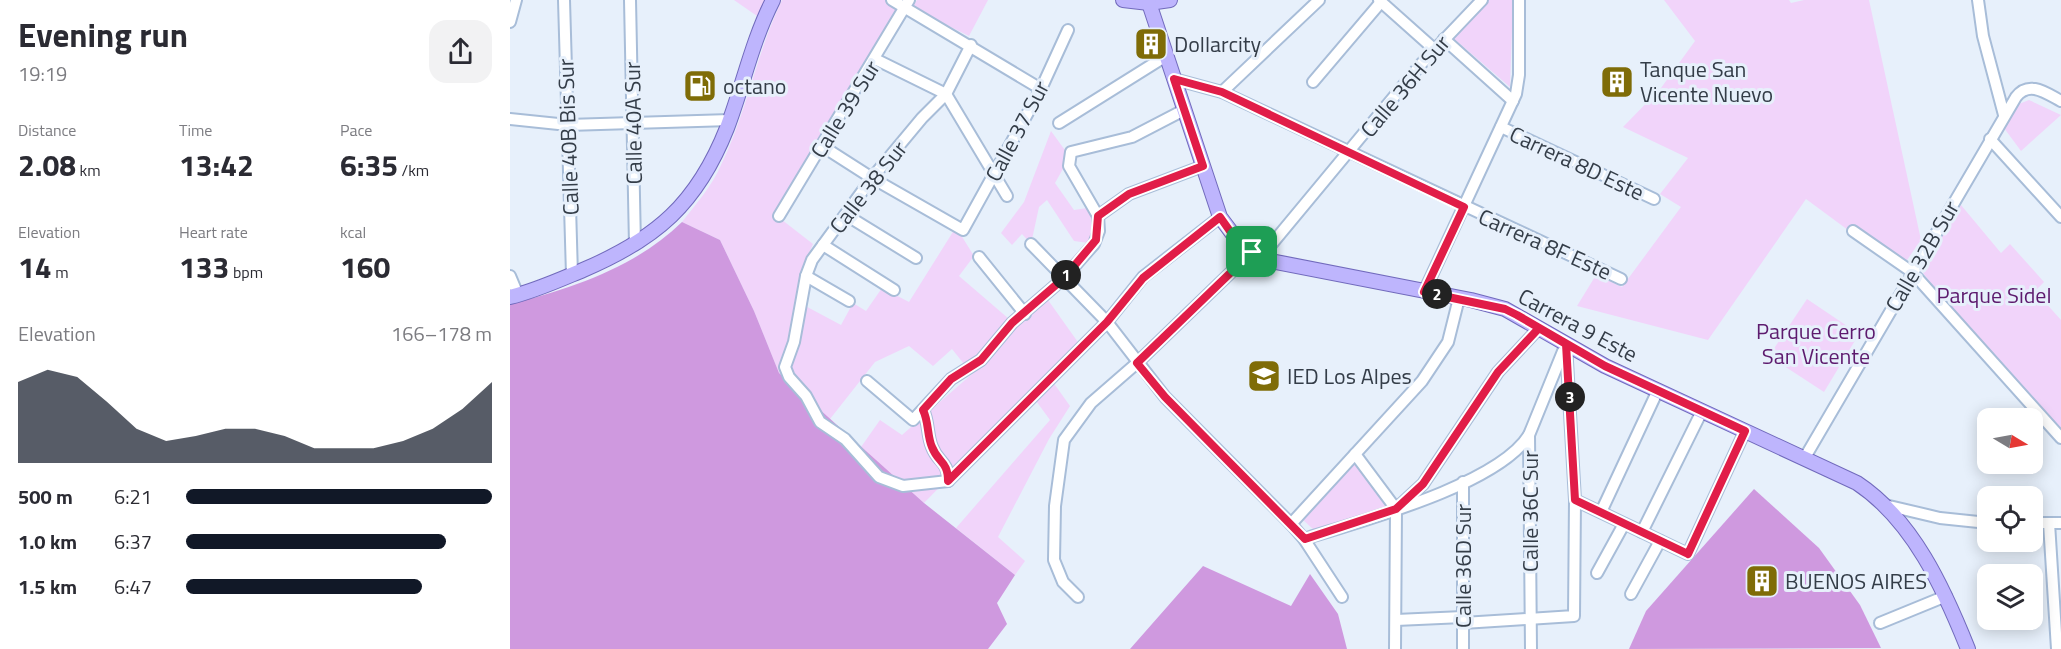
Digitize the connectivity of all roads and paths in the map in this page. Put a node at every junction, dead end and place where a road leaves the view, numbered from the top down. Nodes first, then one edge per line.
1 (516, 0) edge
2 (564, 0) edge
3 (630, 0) edge
4 (773, 0) edge
5 (892, 0) edge
6 (1170, 0) edge
7 (1319, 0) edge
8 (1482, 0) edge
9 (1519, 0) edge
10 (1978, 0) edge
11 (1380, 1) edge
12 (1137, 2) edge
13 (907, 4) edge
14 (510, 22) edge
15 (1068, 30) dead end
16 (1444, 39) junction
17 (971, 45) junction
18 (1434, 49) junction
19 (1166, 56) junction
20 (875, 59) junction
21 (1174, 79) junction
22 (1313, 82) dead end
23 (1041, 88) junction
24 (1222, 92) junction
25 (946, 94) junction
26 (1513, 101) junction
27 (2061, 101) edge
28 (1184, 110) junction
29 (2004, 116) junction
30 (510, 120) edge
31 (730, 120) junction
32 (633, 123) junction
33 (1059, 123) dead end
34 (568, 124) junction
35 (1501, 127) junction
36 (1990, 139) junction
37 (822, 146) junction
38 (1350, 151) junction
39 (1203, 166) junction
40 (994, 175) junction
41 (872, 178) junction
42 (1007, 196) dead end
43 (1654, 199) dead end
44 (1464, 207) junction
45 (846, 215) junction
46 (778, 216) dead end
47 (1098, 216) junction
48 (1220, 217) junction
49 (2061, 217) edge
50 (1853, 231) dead end
51 (1031, 244) dead end
52 (823, 245) junction
53 (635, 246) junction
54 (1256, 254) junction
55 (979, 256) dead end
56 (916, 258) dead end
57 (1912, 272) junction
58 (572, 275) junction
59 (510, 276) edge
60 (806, 276) junction
61 (1064, 278) junction
62 (1621, 279) dead end
63 (894, 290) dead end
64 (1424, 292) junction
65 (514, 296) edge
66 (1459, 298) junction
67 (849, 301) dead end
68 (1025, 314) junction
69 (1107, 322) junction
70 (1539, 328) junction
71 (1566, 344) junction
72 (1137, 363) junction
73 (867, 381) dead end
74 (1658, 390) junction
75 (923, 410) junction
76 (1702, 411) junction
77 (1745, 431) junction
78 (1529, 435) junction
79 (2061, 438) edge
80 (1355, 454) junction
81 (1804, 459) junction
82 (948, 481) junction
83 (1463, 482) junction
84 (1575, 500) junction
85 (1885, 505) junction
86 (1396, 509) junction
87 (1601, 512) junction
88 (1977, 522) edge
89 (2043, 523) edge
90 (2049, 523) junction
91 (2061, 523) edge
92 (1291, 524) junction
93 (1624, 524) junction
94 (1642, 532) junction
95 (1305, 539) junction
96 (1660, 541) junction
97 (1597, 573) dead end
98 (1631, 594) dead end
99 (1946, 596) junction
100 (1078, 597) dead end
101 (1342, 597) dead end
102 (1531, 619) junction
103 (1396, 620) junction
104 (1463, 620) junction
105 (1880, 623) dead end
106 (1395, 649) edge
107 (1463, 649) edge
108 (1531, 649) edge
109 (1968, 649) edge
110 (2057, 649) edge

1 - 14 street
2 - 34 street, Calle 40B Bis Sur
3 - 32 street, Calle 40A Sur
4 - 31 main road
5 - 13 street
6 - 12 main road
7 - 24 street
8 - 16 street, Calle 36H Sur
9 - 26 street
10 - 29 street
11 - 18 street
11 - 22 street
12 - 19 main road, Carrera 9 Este
13 - 17 street
13 - 20 street, Calle 39 Sur
15 - 23 street, Calle 37 Sur
16 - 18 street, Calle 36H Sur
16 - 26 street
17 - 23 street
17 - 25 street, Calle 38 Sur
18 - 38 street, Calle 36H Sur
19 - 21 main road, Carrera 9 Este
19 - 33 street
20 - 25 street
20 - 37 street, Calle 39 Sur
21 - 24 street, Carrera 8F Este
21 - 28 main road, Carrera 9 Este
23 - 40 street, Calle 37 Sur
24 - 38 street, Carrera 8F Este
25 - 40 street
25 - 41 street, Calle 38 Sur
26 - 35 street
27 - 29 street, Calle 32B Sur
28 - 39 main road, Carrera 9 Este
28 - 47 street
29 - 36 street, Calle 32B Sur
30 - 34 street
31 - 32 street
31 - 53 main road
32 - 34 street
32 - 53 street, Calle 40A Sur
34 - 58 street, Calle 40B Bis Sur
35 - 43 street, Carrera 8D Este
35 - 44 street
36 - 49 street
36 - 57 street, Calle 32B Sur
37 - 41 street
37 - 46 street, Calle 39 Sur
38 - 44 street, Carrera 8F Este
38 - 54 street, Calle 36H Sur
39 - 47 street
39 - 48 main road, Carrera 9 Este
40 - 41 street, Calle 37 Sur
40 - 42 street
41 - 45 street, Calle 38 Sur
44 - 62 street, Carrera 8F Este
44 - 64 street
45 - 52 street, Calle 38 Sur
45 - 56 street
47 - 61 street
48 - 54 main road, Carrera 9 Este
48 - 69 street
50 - 57 street
51 - 61 street
52 - 60 street, Calle 38 Sur
52 - 63 street
53 - 58 main road
54 - 64 main road, Carrera 9 Este
54 - 72 street, Calle 36H Sur
55 - 68 street
57 - 79 street
57 - 81 street, Calle 32B Sur
58 - 65 main road
59 - 65 street
60 - 67 street
60 - 82 street, Calle 38 Sur
61 - 68 street
61 - 69 street
64 - 66 main road, Carrera 9 Este
66 - 70 main road, Carrera 9 Este
66 - 80 street
68 - 75 street
69 - 72 street
69 - 82 street
70 - 71 main road, Carrera 9 Este
70 - 86 street
71 - 74 main road, Carrera 9 Este
71 - 78 street, Calle 36C Sur
71 - 84 street
72 - 92 street
72 - 100 street, Calle 36H Sur
73 - 75 street
74 - 76 main road, Carrera 9 Este
74 - 87 street
75 - 82 street
76 - 77 main road, Carrera 9 Este
76 - 94 street
77 - 81 main road, Carrera 9 Este
77 - 96 street
78 - 83 street
78 - 102 street, Calle 36C Sur
80 - 86 street
80 - 92 street
81 - 85 main road, Carrera 9 Este
83 - 86 street
83 - 104 street, Calle 36D Sur
84 - 87 street
84 - 102 street
85 - 88 street, Carrera 9 Este
85 - 99 main road
86 - 95 street
86 - 103 street
87 - 93 street
89 - 90 street
90 - 91 street
90 - 110 street
92 - 95 street
93 - 94 street
93 - 97 street
94 - 96 street
95 - 101 street
96 - 98 street
99 - 105 street
99 - 109 main road
102 - 104 street
102 - 108 street, Calle 36C Sur
103 - 104 street
103 - 106 street
104 - 107 street, Calle 36D Sur

